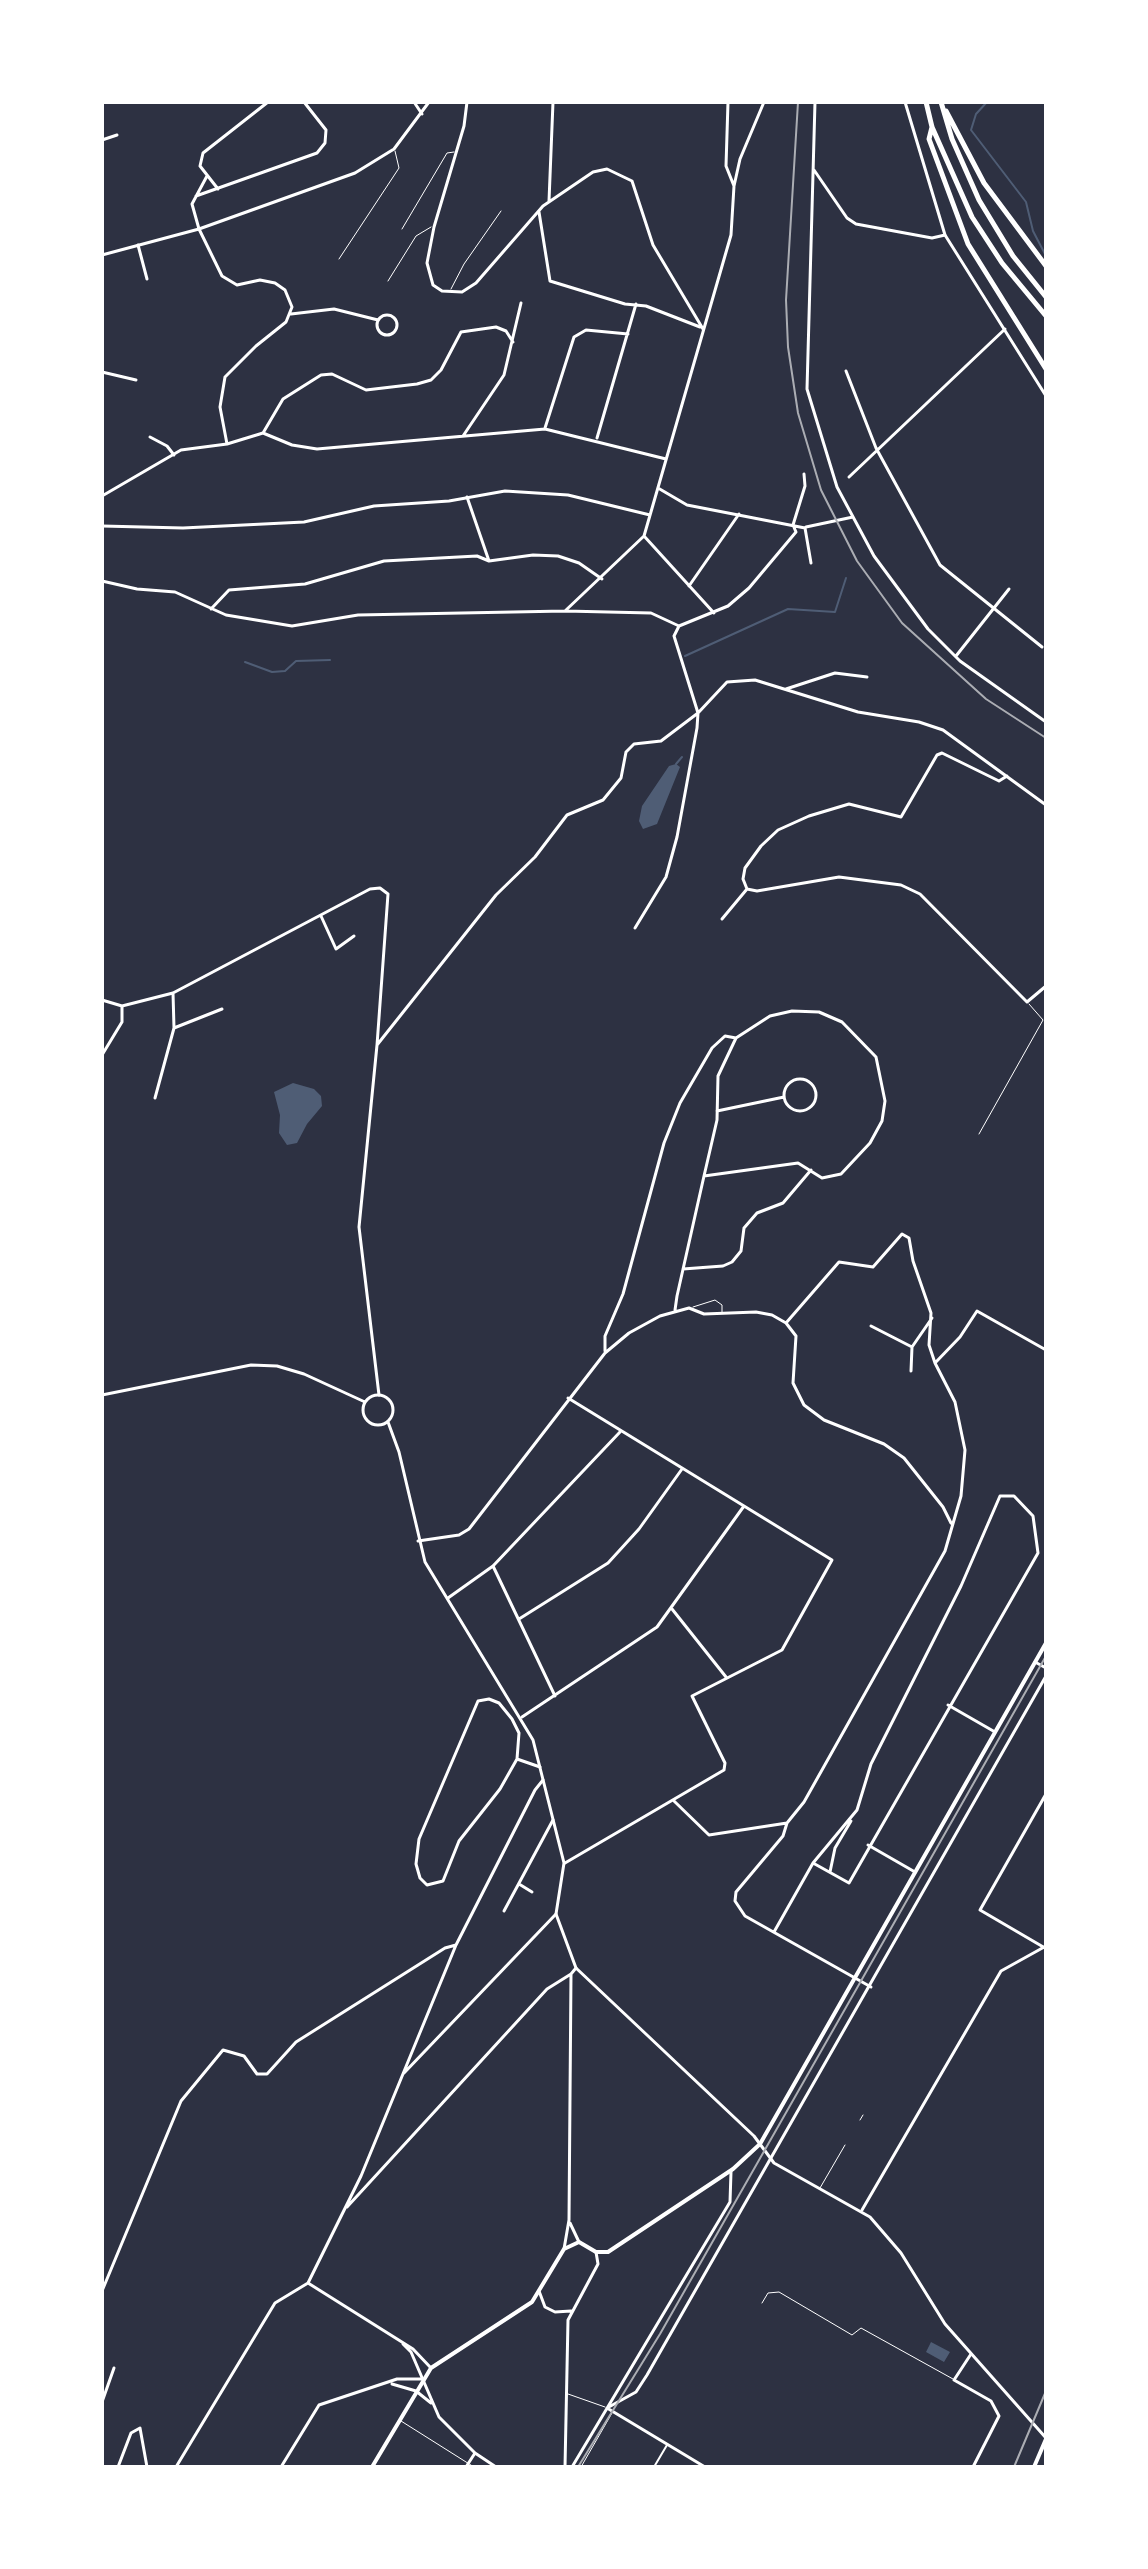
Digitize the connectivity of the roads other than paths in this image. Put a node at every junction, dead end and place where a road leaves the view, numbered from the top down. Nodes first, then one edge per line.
1 (268, 102) edge
2 (304, 102) edge
3 (414, 102) edge
4 (429, 102) edge
5 (467, 102) edge
6 (553, 102) edge
7 (728, 102) edge
8 (764, 102) edge
9 (815, 102) edge
10 (905, 102) edge
11 (926, 102) edge
12 (942, 105) edge
13 (422, 114) junction
14 (932, 127) junction
15 (117, 135) dead end
16 (102, 140) edge
17 (394, 149) junction
18 (456, 152) junction
19 (813, 167) junction
20 (207, 176) junction
21 (734, 186) junction
22 (218, 189) junction
23 (196, 196) junction
24 (549, 201) junction
25 (501, 211) dead end
26 (539, 211) junction
27 (434, 227) junction
28 (199, 229) junction
29 (402, 229) dead end
30 (945, 235) junction
31 (138, 245) junction
32 (102, 255) edge
33 (339, 259) dead end
34 (1046, 266) edge
35 (147, 279) dead end
36 (388, 281) dead end
37 (451, 292) junction
38 (1046, 297) edge
39 (521, 303) dead end
40 (636, 304) junction
41 (291, 314) junction
42 (1046, 316) edge
43 (378, 320) junction
44 (703, 329) junction
45 (1005, 329) junction
46 (628, 334) junction
47 (513, 342) junction
48 (1046, 369) edge
49 (846, 371) dead end
50 (102, 372) edge
51 (136, 380) dead end
52 (1046, 396) edge
53 (545, 429) junction
54 (263, 433) junction
55 (463, 436) junction
56 (150, 437) dead end
57 (597, 440) junction
58 (227, 444) junction
59 (876, 448) junction
60 (174, 455) junction
61 (666, 459) junction
62 (804, 474) dead end
63 (849, 477) dead end
64 (658, 488) junction
65 (102, 496) edge
66 (467, 497) junction
67 (739, 514) junction
68 (650, 515) junction
69 (853, 517) junction
70 (793, 525) junction
71 (102, 526) edge
72 (805, 528) junction
73 (644, 536) junction
74 (489, 561) junction
75 (811, 563) dead end
76 (602, 579) junction
77 (102, 581) edge
78 (689, 586) junction
79 (1009, 589) dead end
80 (211, 609) junction
81 (995, 610) junction
82 (565, 611) junction
83 (714, 614) junction
84 (679, 626) junction
85 (1042, 647) dead end
86 (956, 656) junction
87 (867, 677) dead end
88 (786, 689) junction
89 (698, 713) junction
90 (1046, 722) edge
91 (1007, 776) junction
92 (1046, 805) edge
93 (747, 889) junction
94 (321, 916) junction
95 (722, 919) dead end
96 (635, 928) dead end
97 (354, 936) dead end
98 (1046, 986) edge
99 (173, 993) junction
100 (102, 1000) edge
101 (1027, 1002) junction
102 (122, 1006) junction
103 (222, 1009) dead end
104 (174, 1028) junction
105 (736, 1038) junction
106 (377, 1045) junction
107 (102, 1055) edge
108 (784, 1097) junction
109 (155, 1098) dead end
110 (717, 1111) junction
111 (979, 1134) dead end
112 (811, 1170) junction
113 (704, 1176) junction
114 (683, 1269) junction
115 (689, 1308) junction
116 (675, 1310) junction
117 (722, 1314) junction
118 (932, 1318) junction
119 (786, 1323) junction
120 (871, 1326) dead end
121 (912, 1347) junction
122 (1046, 1350) edge
123 (605, 1353) junction
124 (935, 1363) junction
125 (911, 1371) dead end
126 (102, 1395) edge
127 (379, 1395) junction
128 (568, 1398) junction
129 (365, 1402) junction
130 (388, 1422) junction
131 (621, 1432) junction
132 (682, 1469) junction
133 (744, 1506) junction
134 (951, 1523) junction
135 (418, 1541) junction
136 (493, 1566) junction
137 (448, 1598) junction
138 (672, 1609) junction
139 (519, 1619) junction
140 (1046, 1643) edge
141 (1035, 1662) junction
142 (1046, 1668) edge
143 (1046, 1676) edge
144 (726, 1677) junction
145 (555, 1696) junction
146 (948, 1705) junction
147 (522, 1717) junction
148 (995, 1732) junction
149 (517, 1759) junction
150 (540, 1767) junction
151 (543, 1780) junction
152 (1046, 1794) edge
153 (673, 1800) junction
154 (857, 1810) junction
155 (553, 1820) junction
156 (787, 1823) junction
157 (868, 1845) junction
158 (564, 1863) junction
159 (813, 1863) junction
160 (915, 1872) junction
161 (829, 1873) junction
162 (519, 1884) junction
163 (532, 1892) dead end
164 (504, 1911) dead end
165 (556, 1914) junction
166 (774, 1932) junction
167 (456, 1945) junction
168 (1046, 1947) edge
169 (576, 1968) junction
170 (571, 1974) junction
171 (855, 1978) junction
172 (871, 1987) junction
173 (401, 2076) junction
174 (863, 2115) dead end
175 (860, 2120) dead end
176 (760, 2144) junction
177 (845, 2145) dead end
178 (770, 2159) junction
179 (733, 2169) junction
180 (820, 2188) junction
181 (345, 2210) junction
182 (862, 2210) junction
183 (569, 2220) junction
184 (579, 2242) junction
185 (564, 2249) junction
186 (596, 2252) junction
187 (308, 2283) junction
188 (103, 2288) edge
189 (539, 2291) junction
190 (762, 2303) dead end
191 (571, 2311) junction
192 (403, 2344) junction
193 (971, 2354) junction
194 (114, 2368) dead end
195 (431, 2368) junction
196 (423, 2379) junction
197 (954, 2380) junction
198 (388, 2383) junction
199 (416, 2391) junction
200 (567, 2394) junction
201 (102, 2402) edge
202 (431, 2404) junction
203 (617, 2404) junction
204 (607, 2408) junction
205 (613, 2412) junction
206 (399, 2420) junction
207 (1046, 2439) edge
208 (667, 2445) junction
209 (475, 2453) junction
210 (469, 2462) junction
211 (702, 2466) edge
212 (118, 2467) edge
213 (147, 2467) edge
214 (176, 2467) edge
215 (281, 2467) edge
216 (372, 2467) edge
217 (466, 2467) edge
218 (474, 2467) edge
219 (496, 2467) edge
220 (565, 2467) edge
221 (572, 2467) edge
222 (581, 2467) edge
223 (654, 2467) edge
224 (973, 2467) edge
225 (1034, 2467) edge

1 - 20 street
2 - 22 street
3 - 13 street
4 - 13 street
5 - 18 street
6 - 24 street
7 - 21 street
8 - 21 street
9 - 19 street
10 - 30 street
11 - 14 highway
12 - 34 highway
12 - 38 highway
13 - 17 street
14 - 42 highway
14 - 48 highway
15 - 16 street
17 - 28 street
17 - 33 lane
18 - 27 street
18 - 29 lane
19 - 30 street
19 - 69 street
20 - 22 street
20 - 23 street
21 - 44 street
22 - 23 street
23 - 28 street
24 - 26 street
24 - 44 street
25 - 37 lane
26 - 37 street
26 - 40 street
27 - 36 lane
27 - 37 street
28 - 31 street
28 - 41 street
30 - 45 street
31 - 32 street
31 - 35 street
39 - 47 street
40 - 44 street
40 - 46 street
41 - 43 street
41 - 58 street
43 - 43 street
44 - 61 street
45 - 52 street
45 - 59 street
46 - 53 street
46 - 57 street
47 - 54 street
47 - 55 street
49 - 59 street
50 - 51 street
53 - 55 street
53 - 57 street
54 - 55 street
54 - 58 street
56 - 60 street
57 - 61 street
58 - 60 street
59 - 63 street
59 - 81 street
60 - 65 street
61 - 64 street
62 - 70 street
64 - 67 street
64 - 68 street
66 - 68 street
66 - 71 street
66 - 74 street
67 - 70 street
67 - 78 street
68 - 73 street
69 - 72 street
69 - 86 street
70 - 72 street
70 - 83 street
72 - 75 street
73 - 76 street
73 - 78 street
74 - 76 street
74 - 80 street
76 - 82 street
77 - 80 street
78 - 83 street
79 - 81 street
80 - 82 street
81 - 85 street
81 - 86 street
82 - 84 street
83 - 84 street
84 - 89 street
86 - 90 street
87 - 88 street
88 - 89 street
88 - 91 street
89 - 96 street
89 - 106 street
91 - 92 street
91 - 93 street
93 - 95 street
93 - 101 street
94 - 97 street
94 - 99 street
94 - 106 street
98 - 101 street
99 - 102 street
99 - 104 street
100 - 102 street
101 - 111 lane
102 - 107 street
103 - 104 street
104 - 109 street
105 - 110 street
105 - 112 street
105 - 123 street
106 - 127 street
108 - 108 street
108 - 110 street
110 - 113 street
112 - 113 street
112 - 114 street
113 - 114 street
114 - 116 street
115 - 116 street
115 - 117 street
115 - 117 lane
116 - 123 street
117 - 119 street
118 - 119 street
118 - 121 street
118 - 124 street
119 - 134 street
120 - 121 street
121 - 125 street
122 - 124 street
123 - 128 street
124 - 134 street
126 - 129 street
127 - 129 street
127 - 130 street
128 - 131 street
128 - 135 street
129 - 130 street
130 - 135 street
131 - 132 street
131 - 136 street
132 - 133 street
132 - 139 street
133 - 138 street
133 - 144 street
134 - 156 street
135 - 137 street
136 - 137 street
136 - 139 street
137 - 147 street
138 - 144 street
138 - 145 street
139 - 145 street
140 - 141 main road
141 - 142 street
141 - 148 main road
143 - 172 street
144 - 153 street
145 - 147 street
146 - 148 street
146 - 154 street
146 - 157 street
147 - 150 street
148 - 160 main road
149 - 149 street
149 - 150 street
150 - 151 street
151 - 155 street
151 - 167 street
152 - 168 street
153 - 156 street
153 - 158 street
154 - 159 street
154 - 161 street
155 - 158 street
155 - 162 street
156 - 166 street
157 - 160 street
157 - 161 street
158 - 165 street
159 - 161 street
159 - 166 street
160 - 171 main road
162 - 163 street
162 - 164 street
165 - 169 street
165 - 173 street
166 - 171 street
167 - 173 street
167 - 188 street
168 - 182 street
169 - 170 street
169 - 176 street
170 - 181 street
170 - 183 street
171 - 172 street
171 - 176 main road
172 - 178 street
173 - 181 street
174 - 175 lane
176 - 178 street
176 - 179 main road
177 - 180 lane
178 - 180 street
178 - 203 street
179 - 186 main road
179 - 204 street
180 - 182 street
181 - 187 street
182 - 193 street
183 - 184 street
183 - 185 street
184 - 185 main road
184 - 186 main road
185 - 189 main road
186 - 191 street
187 - 192 street
187 - 214 street
189 - 191 street
189 - 195 main road
190 - 197 lane
191 - 200 street
192 - 195 street
192 - 196 street
193 - 197 street
193 - 207 street
194 - 201 street
195 - 196 main road
196 - 198 street
196 - 199 main road
196 - 202 street
197 - 224 street
198 - 199 street
198 - 215 street
199 - 202 street
199 - 206 main road
200 - 204 lane
200 - 220 street
202 - 209 street
203 - 204 street
203 - 205 lane
204 - 205 street
204 - 221 street
205 - 208 street
205 - 222 lane
206 - 210 lane
206 - 216 main road
207 - 225 main road
208 - 211 street
208 - 223 street
209 - 210 street
209 - 219 street
210 - 217 street
210 - 218 lane
212 - 213 street

